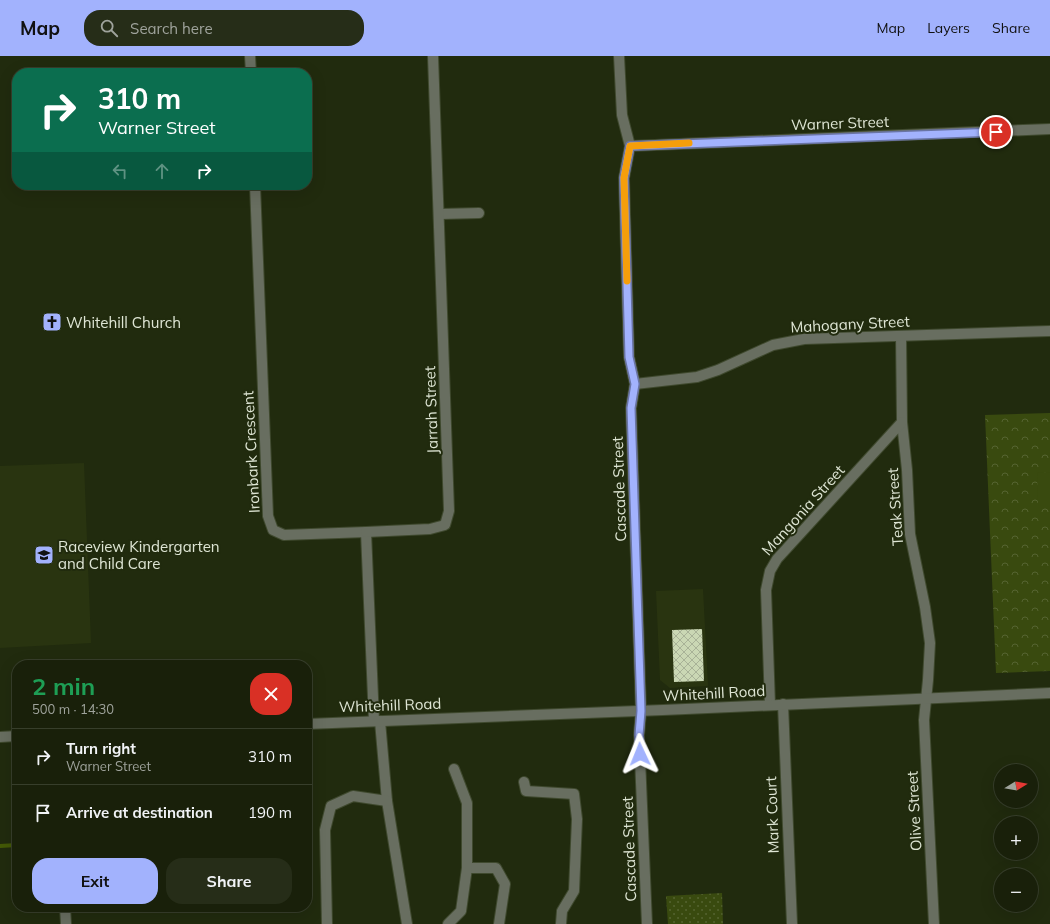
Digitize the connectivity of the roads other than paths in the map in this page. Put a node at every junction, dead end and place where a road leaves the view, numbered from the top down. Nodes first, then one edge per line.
1 (250, 56) edge
2 (433, 56) edge
3 (619, 56) edge
4 (251, 68) edge
5 (1050, 129) edge
6 (630, 146) junction
7 (255, 190) edge
8 (479, 213) dead end
9 (440, 214) junction
10 (1050, 330) edge
11 (901, 336) junction
12 (635, 384) junction
13 (902, 422) junction
14 (366, 532) junction
15 (1050, 693) edge
16 (926, 698) junction
17 (783, 704) junction
18 (770, 705) junction
19 (641, 711) junction
20 (377, 721) junction
21 (312, 724) edge
22 (12, 736) edge
23 (0, 737) edge
24 (454, 769) dead end
25 (524, 782) dead end
26 (388, 801) junction
27 (467, 868) junction
28 (65, 912) edge
29 (66, 924) edge
30 (327, 924) edge
31 (407, 924) edge
32 (448, 924) edge
33 (499, 924) edge
34 (561, 924) edge
35 (648, 924) edge
36 (792, 924) edge
37 (934, 924) edge

1 - 4 street
2 - 9 street, Jarrah Street
3 - 6 street, Cascade Street
5 - 6 street, Warner Street
6 - 12 street, Cascade Street
7 - 14 street, Ironbark Crescent
8 - 9 street
9 - 14 street, Jarrah Street
10 - 11 street, Mahogany Street
11 - 12 street, Mahogany Street
11 - 13 street, Teak Street
12 - 19 street, Cascade Street
13 - 16 street, Teak Street
13 - 18 street, Mangonia Street
14 - 20 street
15 - 16 street, Whitehill Road
16 - 17 street, Whitehill Road
16 - 37 street, Olive Street
17 - 18 street, Whitehill Road
17 - 36 street, Mark Court
18 - 19 street, Whitehill Road
19 - 20 street, Whitehill Road
19 - 35 street, Cascade Street
20 - 21 street, Whitehill Road
20 - 26 street
22 - 23 street
24 - 27 street
25 - 34 street
26 - 30 street
26 - 31 street
27 - 32 street
27 - 33 street
28 - 29 street

